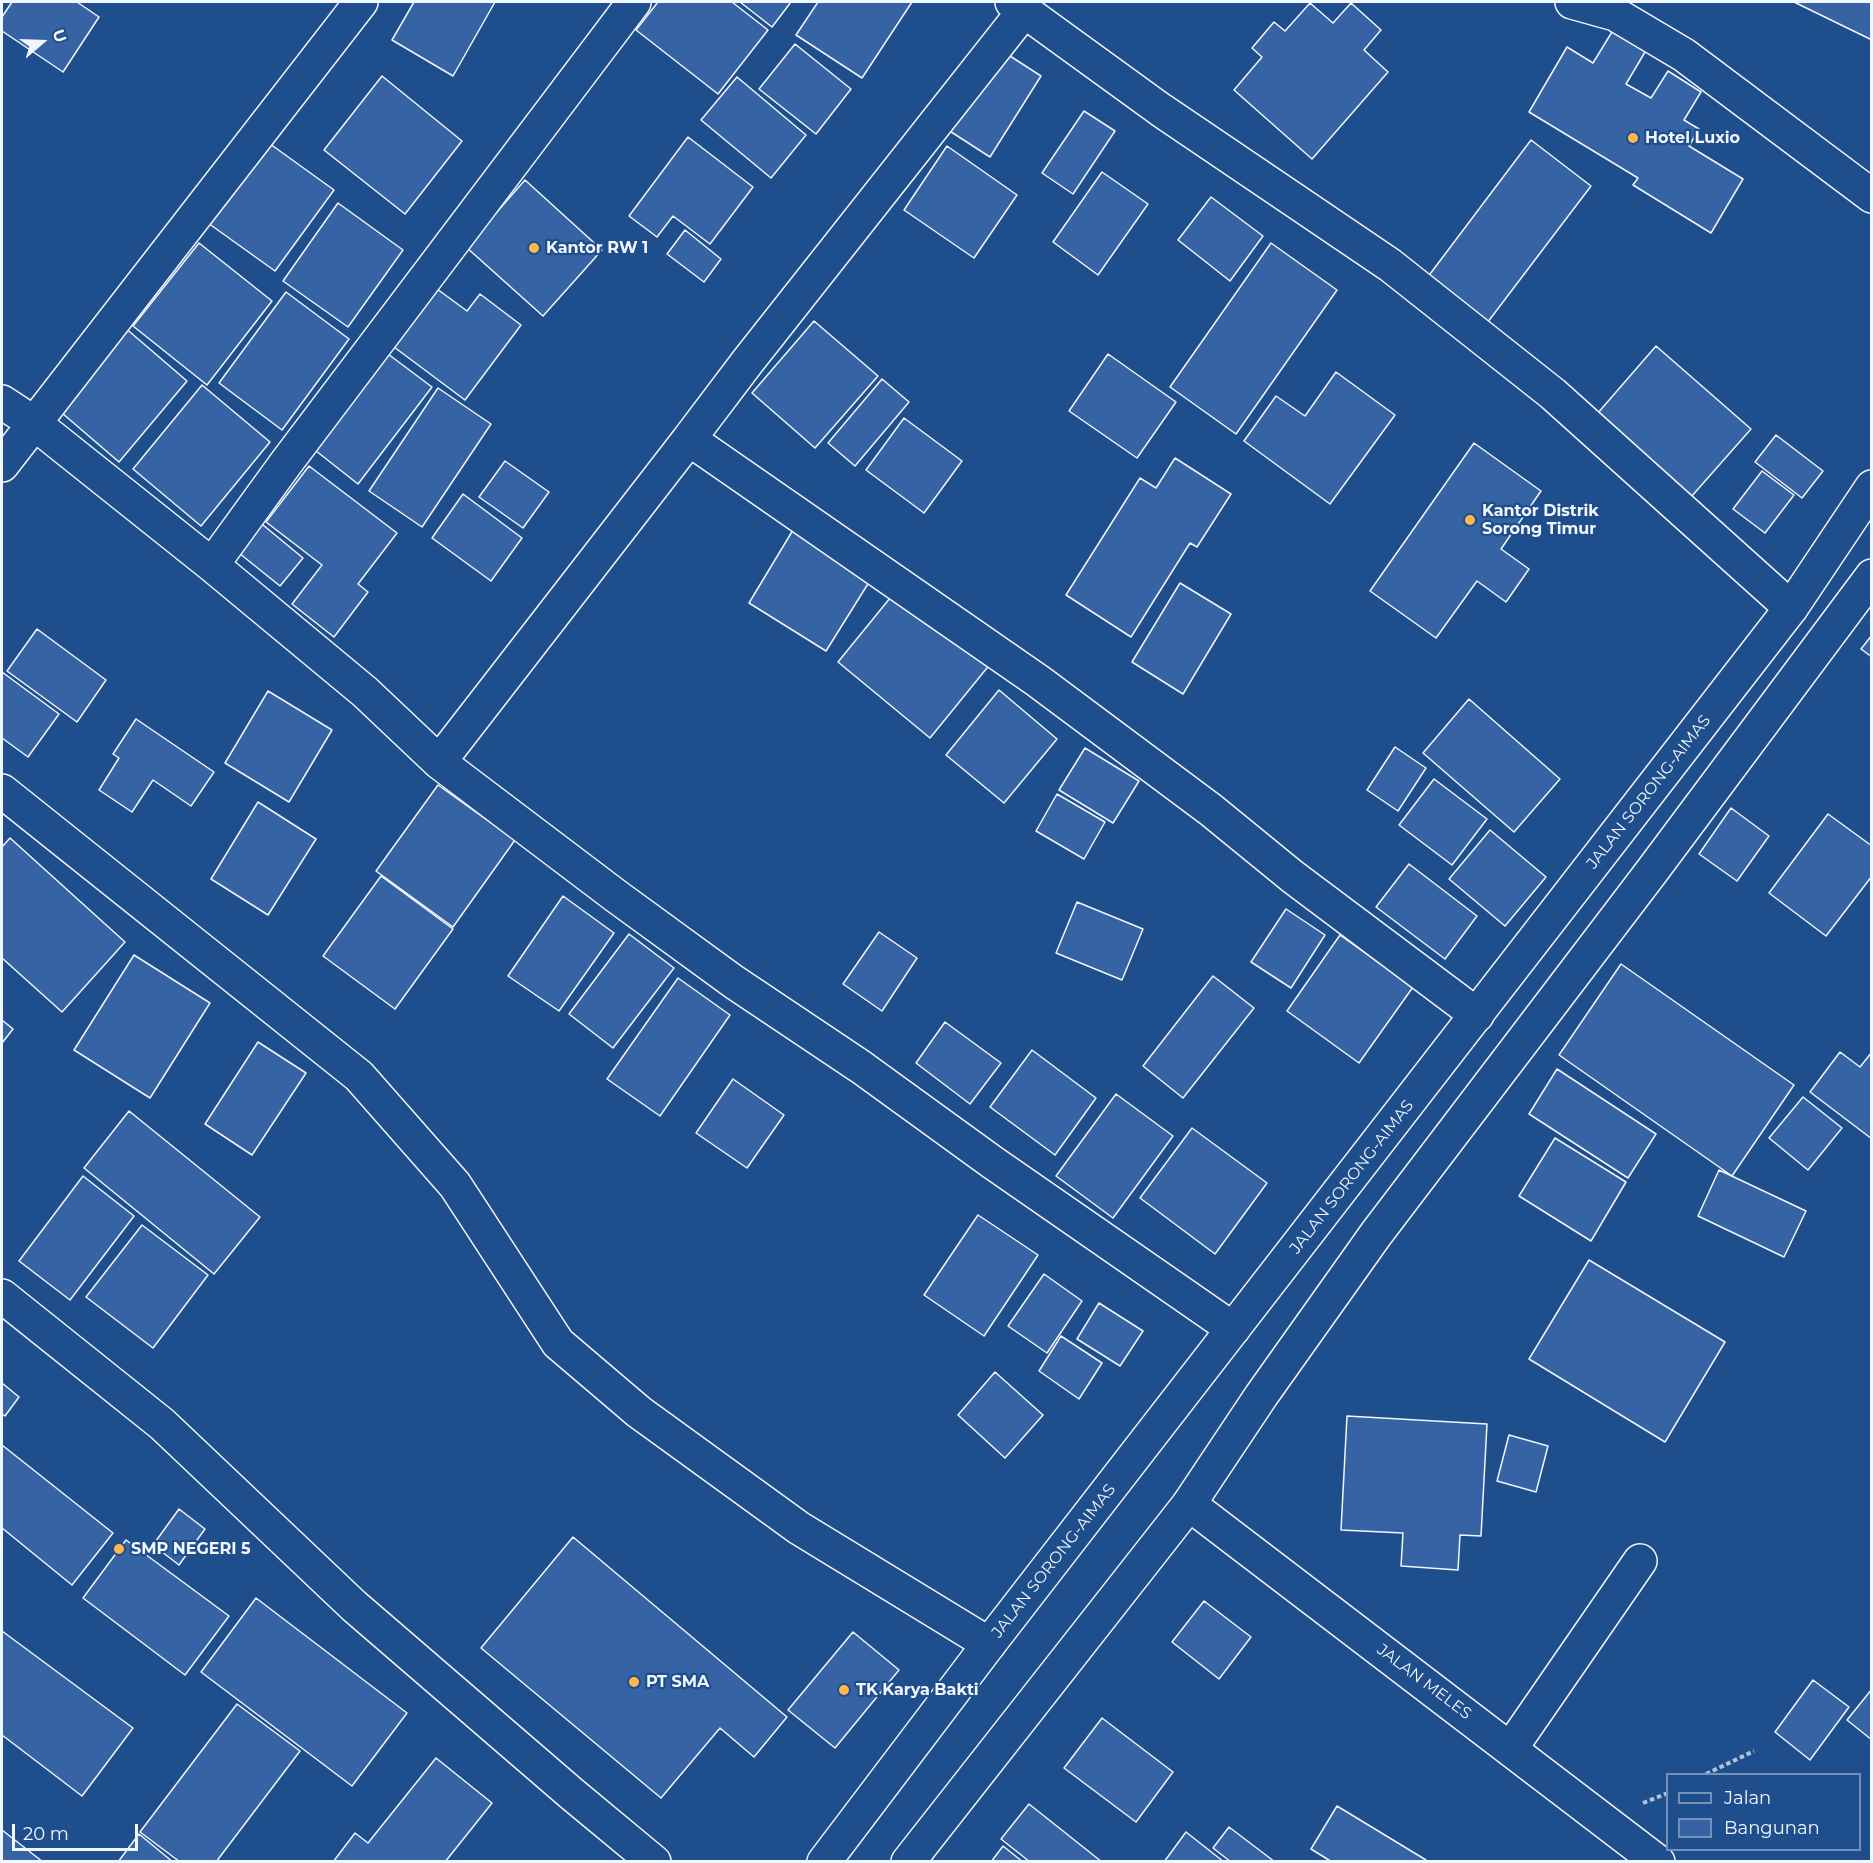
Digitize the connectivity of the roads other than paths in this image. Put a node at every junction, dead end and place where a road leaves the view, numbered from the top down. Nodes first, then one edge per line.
1 (361, 2) edge
2 (634, 2) edge
3 (1572, 2) edge
4 (1018, 6) edge
5 (1872, 196) edge
6 (2, 402) edge
7 (34, 423) junction
8 (689, 439) junction
9 (2, 465) edge
10 (1872, 487) edge
11 (212, 565) junction
12 (1872, 576) edge
13 (1791, 608) junction
14 (439, 762) junction
15 (2, 791) edge
16 (1477, 1015) junction
17 (2, 1296) edge
18 (1233, 1329) junction
19 (1189, 1504) junction
20 (1640, 1561) dead end
21 (989, 1644) junction
22 (1511, 1748) junction
23 (654, 1862) edge
24 (824, 1862) edge
25 (908, 1862) edge
26 (1658, 1862) edge

1 - 7 main road
2 - 11 main road
3 - 5 main road
4 - 8 main road
4 - 13 main road
6 - 7 main road
7 - 9 main road
7 - 11 main road
8 - 14 main road
8 - 16 main road
10 - 13 main road, JALAN SORONG-AIMAS
11 - 14 main road
12 - 19 main road
13 - 16 main road, JALAN SORONG-AIMAS
14 - 18 main road
15 - 21 main road
16 - 18 main road, JALAN SORONG-AIMAS
17 - 23 main road
18 - 21 main road, JALAN SORONG-AIMAS
19 - 22 main road, JALAN MELES
19 - 25 main road
20 - 22 main road
21 - 24 main road, JALAN SORONG-AIMAS
22 - 26 main road, JALAN MELES

